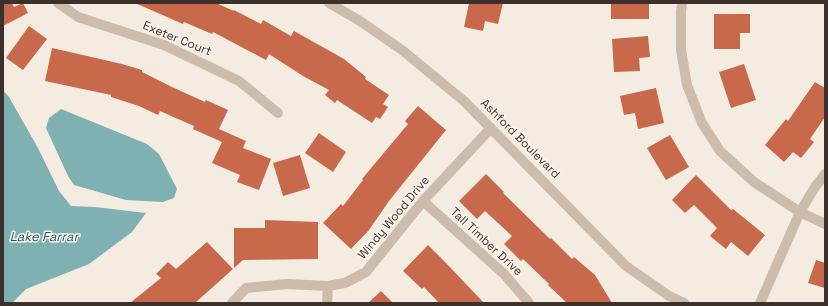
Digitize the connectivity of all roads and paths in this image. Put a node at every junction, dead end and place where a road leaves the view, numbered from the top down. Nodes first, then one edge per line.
1 (58, 3) edge
2 (329, 3) edge
3 (682, 3) edge
4 (278, 113) dead end
5 (491, 128) junction
6 (825, 174) edge
7 (423, 201) junction
8 (800, 212) junction
9 (825, 224) edge
10 (328, 286) junction
11 (232, 303) edge
12 (327, 303) edge
13 (529, 303) edge
14 (684, 303) edge
15 (760, 303) edge

1 - 4 street, Exeter Court
2 - 5 street, Ashford Boulevard
3 - 8 street
5 - 7 street, Windy Wood Drive
5 - 14 street, Ashford Boulevard
6 - 8 street
7 - 10 street, Windy Wood Drive
7 - 13 street, Tall Timber Drive
8 - 9 street
8 - 15 street
10 - 11 street, Windy Wood Drive
10 - 12 street

